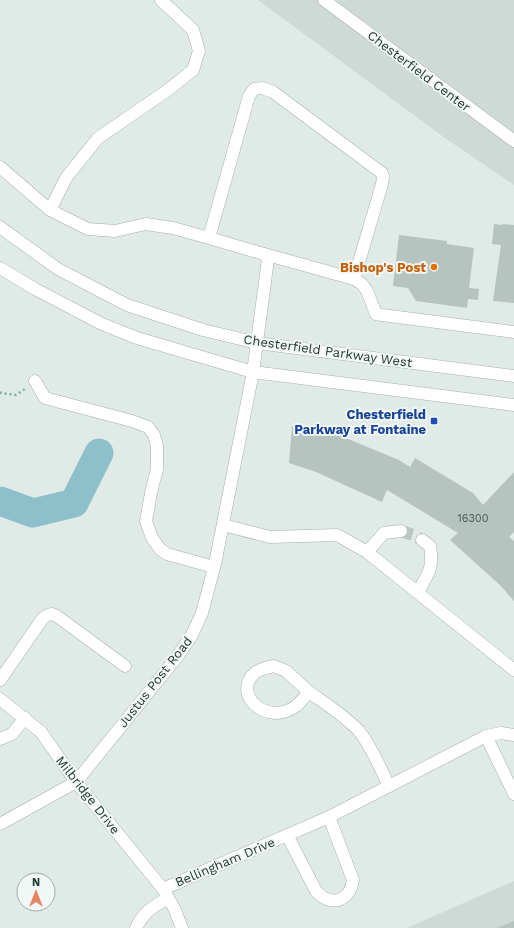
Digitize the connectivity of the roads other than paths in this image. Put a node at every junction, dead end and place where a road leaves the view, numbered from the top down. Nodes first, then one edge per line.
1 (161, 0) edge
2 (324, 0) edge
3 (514, 141) edge
4 (0, 167) edge
5 (50, 210) junction
6 (0, 227) edge
7 (209, 238) junction
8 (264, 254) junction
9 (0, 268) edge
10 (354, 279) junction
11 (514, 332) edge
12 (257, 344) junction
13 (253, 372) junction
14 (514, 376) edge
15 (35, 381) road end
16 (514, 404) edge
17 (223, 525) junction
18 (401, 531) tunnel mouth
19 (422, 540) tunnel mouth
20 (367, 552) junction
21 (214, 567) junction
22 (418, 592) junction
23 (125, 666) dead end
24 (514, 670) edge
25 (0, 680) edge
26 (309, 692) junction
27 (0, 699) edge
28 (25, 718) junction
29 (486, 736) junction
30 (514, 736) edge
31 (0, 739) edge
32 (76, 782) junction
33 (389, 786) junction
34 (514, 794) edge
35 (329, 817) junction
36 (0, 824) edge
37 (287, 835) junction
38 (165, 894) junction
39 (136, 928) edge
40 (182, 928) edge

1 - 5 street
2 - 3 street, Chesterfield Center
4 - 5 street
5 - 7 street
6 - 12 street, Chesterfield Parkway West
7 - 8 street
7 - 10 street
8 - 10 street
8 - 12 street, Justus Post Road
9 - 13 street
10 - 11 street
12 - 13 street, Justus Post Road
12 - 14 street, Chesterfield Parkway West
13 - 16 street
13 - 17 street, Justus Post Road
15 - 21 street
17 - 20 street
17 - 21 street, Justus Post Road
18 - 20 street
19 - 22 street
20 - 22 street
21 - 32 street, Justus Post Road
22 - 24 street
23 - 25 street
26 - 26 street
26 - 33 street
27 - 28 street, Milbridge Drive
28 - 31 street
28 - 32 street, Milbridge Drive
29 - 30 street, Bellingham Drive
29 - 33 street, Bellingham Drive
29 - 34 street
32 - 36 street, Justus Post Road
32 - 38 street, Milbridge Drive
33 - 35 street, Bellingham Drive
35 - 37 street, Bellingham Drive
35 - 37 street, Bellingham Drive
37 - 38 street, Bellingham Drive
38 - 39 street
38 - 40 street, Milbridge Drive

